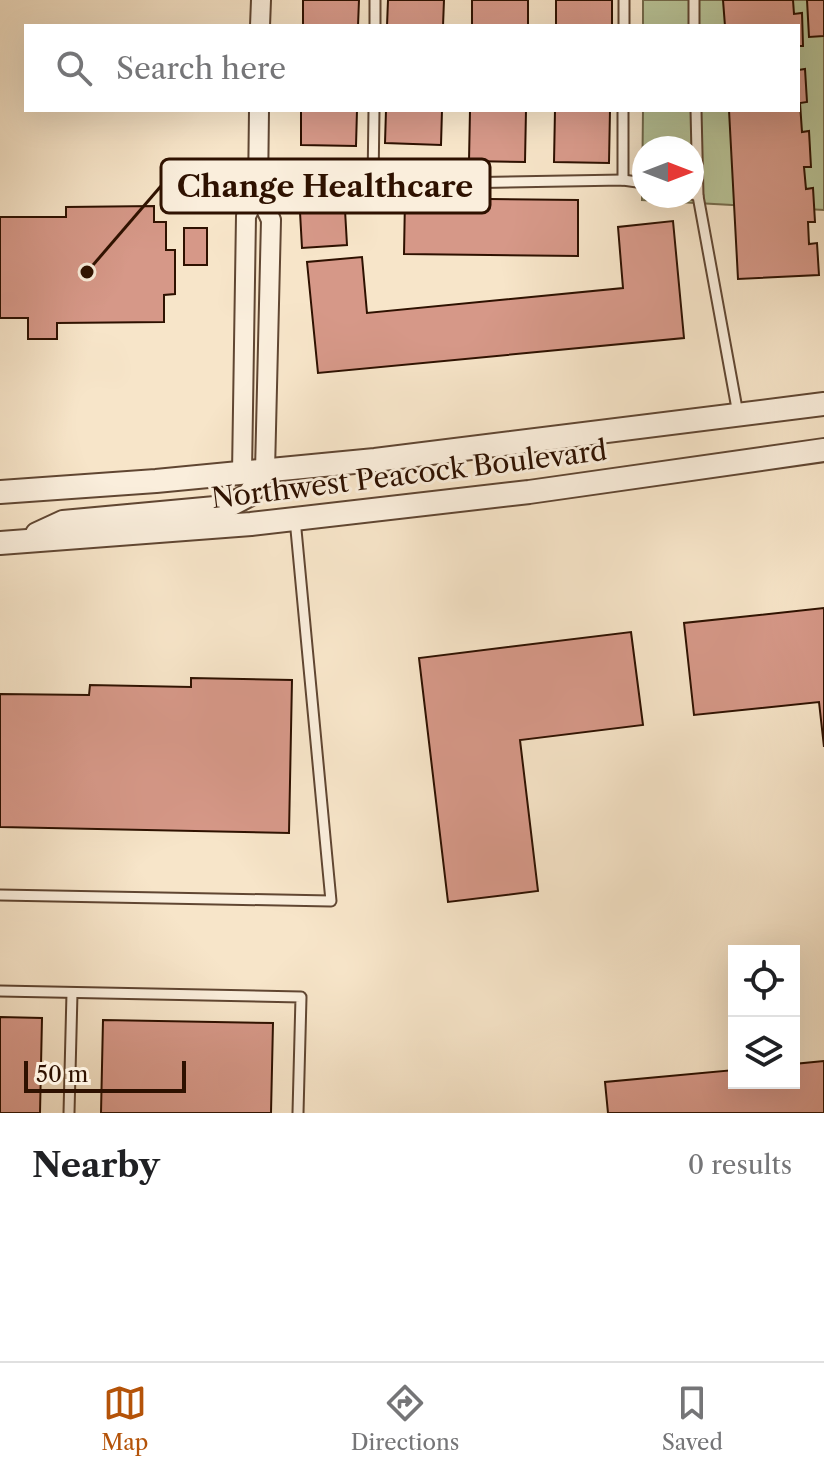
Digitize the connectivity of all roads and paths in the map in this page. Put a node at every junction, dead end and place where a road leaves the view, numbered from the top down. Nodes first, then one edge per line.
1 (261, 0) edge
2 (375, 0) edge
3 (624, 0) edge
4 (694, 0) edge
5 (260, 24) edge
6 (375, 24) edge
7 (624, 24) edge
8 (694, 24) edge
9 (259, 112) edge
10 (374, 112) edge
11 (623, 112) edge
12 (696, 112) edge
13 (696, 136) edge
14 (623, 180) junction
15 (632, 181) edge
16 (258, 183) junction
17 (373, 184) junction
18 (698, 208) edge
19 (824, 404) edge
20 (738, 414) junction
21 (824, 450) edge
22 (265, 471) junction
23 (242, 473) junction
24 (0, 492) edge
25 (295, 519) junction
26 (10, 542) edge
27 (0, 895) edge
28 (0, 991) edge
29 (72, 993) junction
30 (69, 1113) edge
31 (298, 1113) edge

1 - 5 street
2 - 6 lane
3 - 7 lane
4 - 8 lane
9 - 16 street
10 - 17 lane
11 - 14 lane
12 - 13 lane
14 - 15 lane
14 - 17 lane
16 - 17 lane
16 - 22 street
16 - 23 street
18 - 20 lane
19 - 20 street, Northwest Peacock Boulevard
20 - 22 street, Northwest Peacock Boulevard
21 - 25 street, Northwest Peacock Boulevard
22 - 23 street, Northwest Peacock Boulevard
22 - 26 street
23 - 24 street, Northwest Peacock Boulevard
25 - 26 street, Northwest Peacock Boulevard
25 - 27 lane
28 - 29 lane
29 - 30 lane
29 - 31 lane

